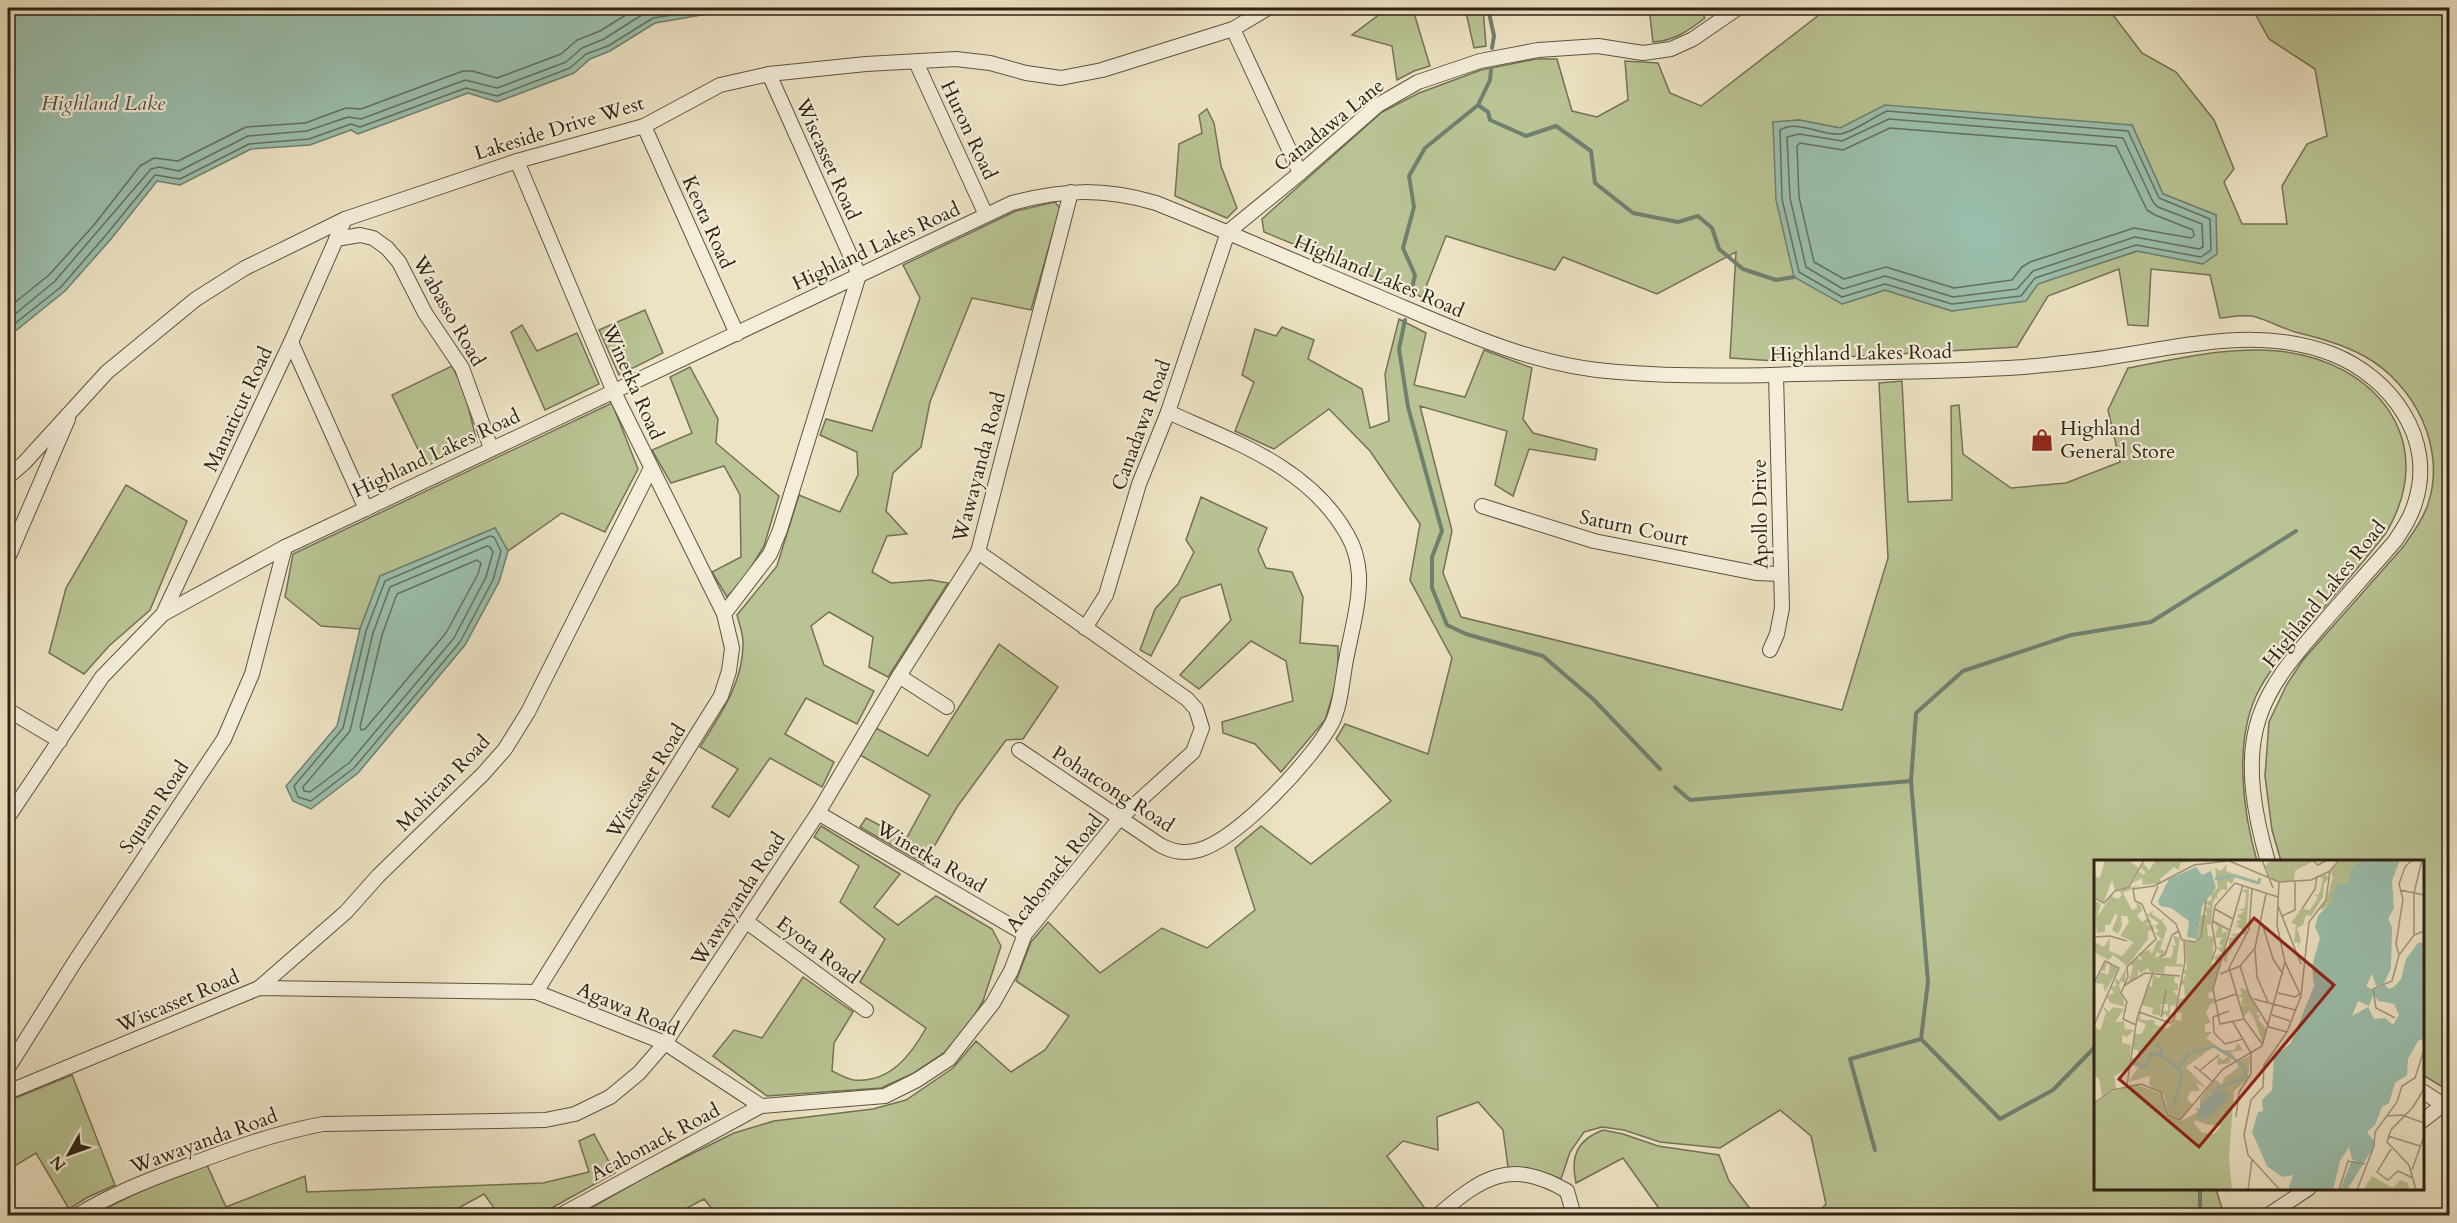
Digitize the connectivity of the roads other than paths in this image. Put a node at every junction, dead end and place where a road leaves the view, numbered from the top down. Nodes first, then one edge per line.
1 (1268, 8) edge
2 (1738, 8) edge
3 (1233, 29) junction
4 (916, 62) junction
5 (769, 74) junction
6 (644, 126) junction
7 (517, 161) junction
8 (1300, 174) junction
9 (1071, 192) junction
10 (986, 215) junction
11 (345, 219) junction
12 (1228, 232) junction
13 (336, 239) junction
14 (859, 275) junction
15 (737, 334) junction
16 (291, 342) junction
17 (1776, 375) junction
18 (614, 392) junction
19 (74, 406) junction
20 (1168, 412) junction
21 (491, 448) junction
22 (651, 468) junction
23 (8, 477) edge
24 (1482, 507) dead end
25 (366, 508) junction
26 (285, 547) junction
27 (978, 552) junction
28 (8, 558) edge
29 (1781, 573) junction
30 (163, 614) junction
31 (723, 614) junction
32 (1085, 628) junction
33 (1770, 650) dead end
34 (899, 676) junction
35 (947, 707) dead end
36 (8, 710) edge
37 (60, 741) junction
38 (1019, 750) dead end
39 (818, 813) junction
40 (8, 817) edge
41 (1119, 819) junction
42 (2268, 860) edge
43 (747, 922) junction
44 (1025, 934) junction
45 (259, 988) junction
46 (536, 992) junction
47 (866, 1010) dead end
48 (665, 1043) junction
49 (8, 1068) edge
50 (8, 1092) edge
51 (2424, 1092) edge
52 (761, 1106) junction
53 (2446, 1107) edge
54 (2424, 1120) edge
55 (2306, 1190) edge
56 (76, 1215) edge
57 (559, 1215) edge
58 (1437, 1215) edge
59 (1574, 1215) edge
60 (2267, 1215) edge

1 - 3 street, Lakeside Drive West
2 - 8 street, Canadawa Lane
3 - 4 street, Lakeside Drive West
3 - 8 street
4 - 5 street, Lakeside Drive West
4 - 10 street, Huron Road
5 - 6 street, Lakeside Drive West
5 - 14 street, Wiscasset Road
6 - 7 street, Lakeside Drive West
6 - 15 street, Keota Road
7 - 11 street, Lakeside Drive West
7 - 18 street, Winetka Road
8 - 12 street, Canadawa Lane
9 - 10 street, Highland Lakes Road
9 - 12 street, Highland Lakes Road
9 - 27 street, Wawayanda Road
10 - 14 street, Highland Lakes Road
11 - 13 street, Manaticut Road
11 - 19 street, Lakeside Drive West
12 - 17 street, Highland Lakes Road
12 - 20 street, Canadawa Road
13 - 16 street, Manaticut Road
13 - 21 street, Wabasso Road
14 - 15 street, Highland Lakes Road
14 - 31 street
15 - 18 street, Highland Lakes Road
16 - 25 street
16 - 30 street, Manaticut Road
17 - 29 street, Apollo Drive
17 - 42 street, Highland Lakes Road
18 - 21 street, Highland Lakes Road
18 - 22 street, Winetka Road
19 - 23 street, Lakeside Drive West
19 - 28 street
20 - 32 street, Canadawa Road
20 - 41 street, Pohatcong Road
21 - 25 street, Highland Lakes Road
22 - 31 street, Winetka Road
22 - 45 street, Mohican Road
24 - 29 street, Saturn Court
25 - 26 street, Highland Lakes Road
26 - 30 street, Highland Lakes Road
26 - 49 street, Squam Road
27 - 32 street, Acabonack Road
27 - 34 street, Wawayanda Road
29 - 33 street, Apollo Drive
30 - 37 street, Highland Lakes Road
31 - 46 street, Wiscasset Road
32 - 41 street, Acabonack Road
34 - 35 street
34 - 39 street, Wawayanda Road
36 - 37 street
37 - 40 street, Highland Lakes Road
38 - 41 street, Pohatcong Road
39 - 43 street, Wawayanda Road
39 - 44 street, Winetka Road
41 - 44 street, Acabonack Road
43 - 47 street, Eyota Road
43 - 48 street, Wawayanda Road
44 - 52 street, Acabonack Road
45 - 46 street, Wiscasset Road
45 - 50 street, Wiscasset Road
46 - 48 street, Agawa Road
48 - 52 street, Agawa Road
48 - 56 street, Wawayanda Road
51 - 53 street
52 - 57 street, Acabonack Road
53 - 54 street
55 - 60 street
58 - 59 street

